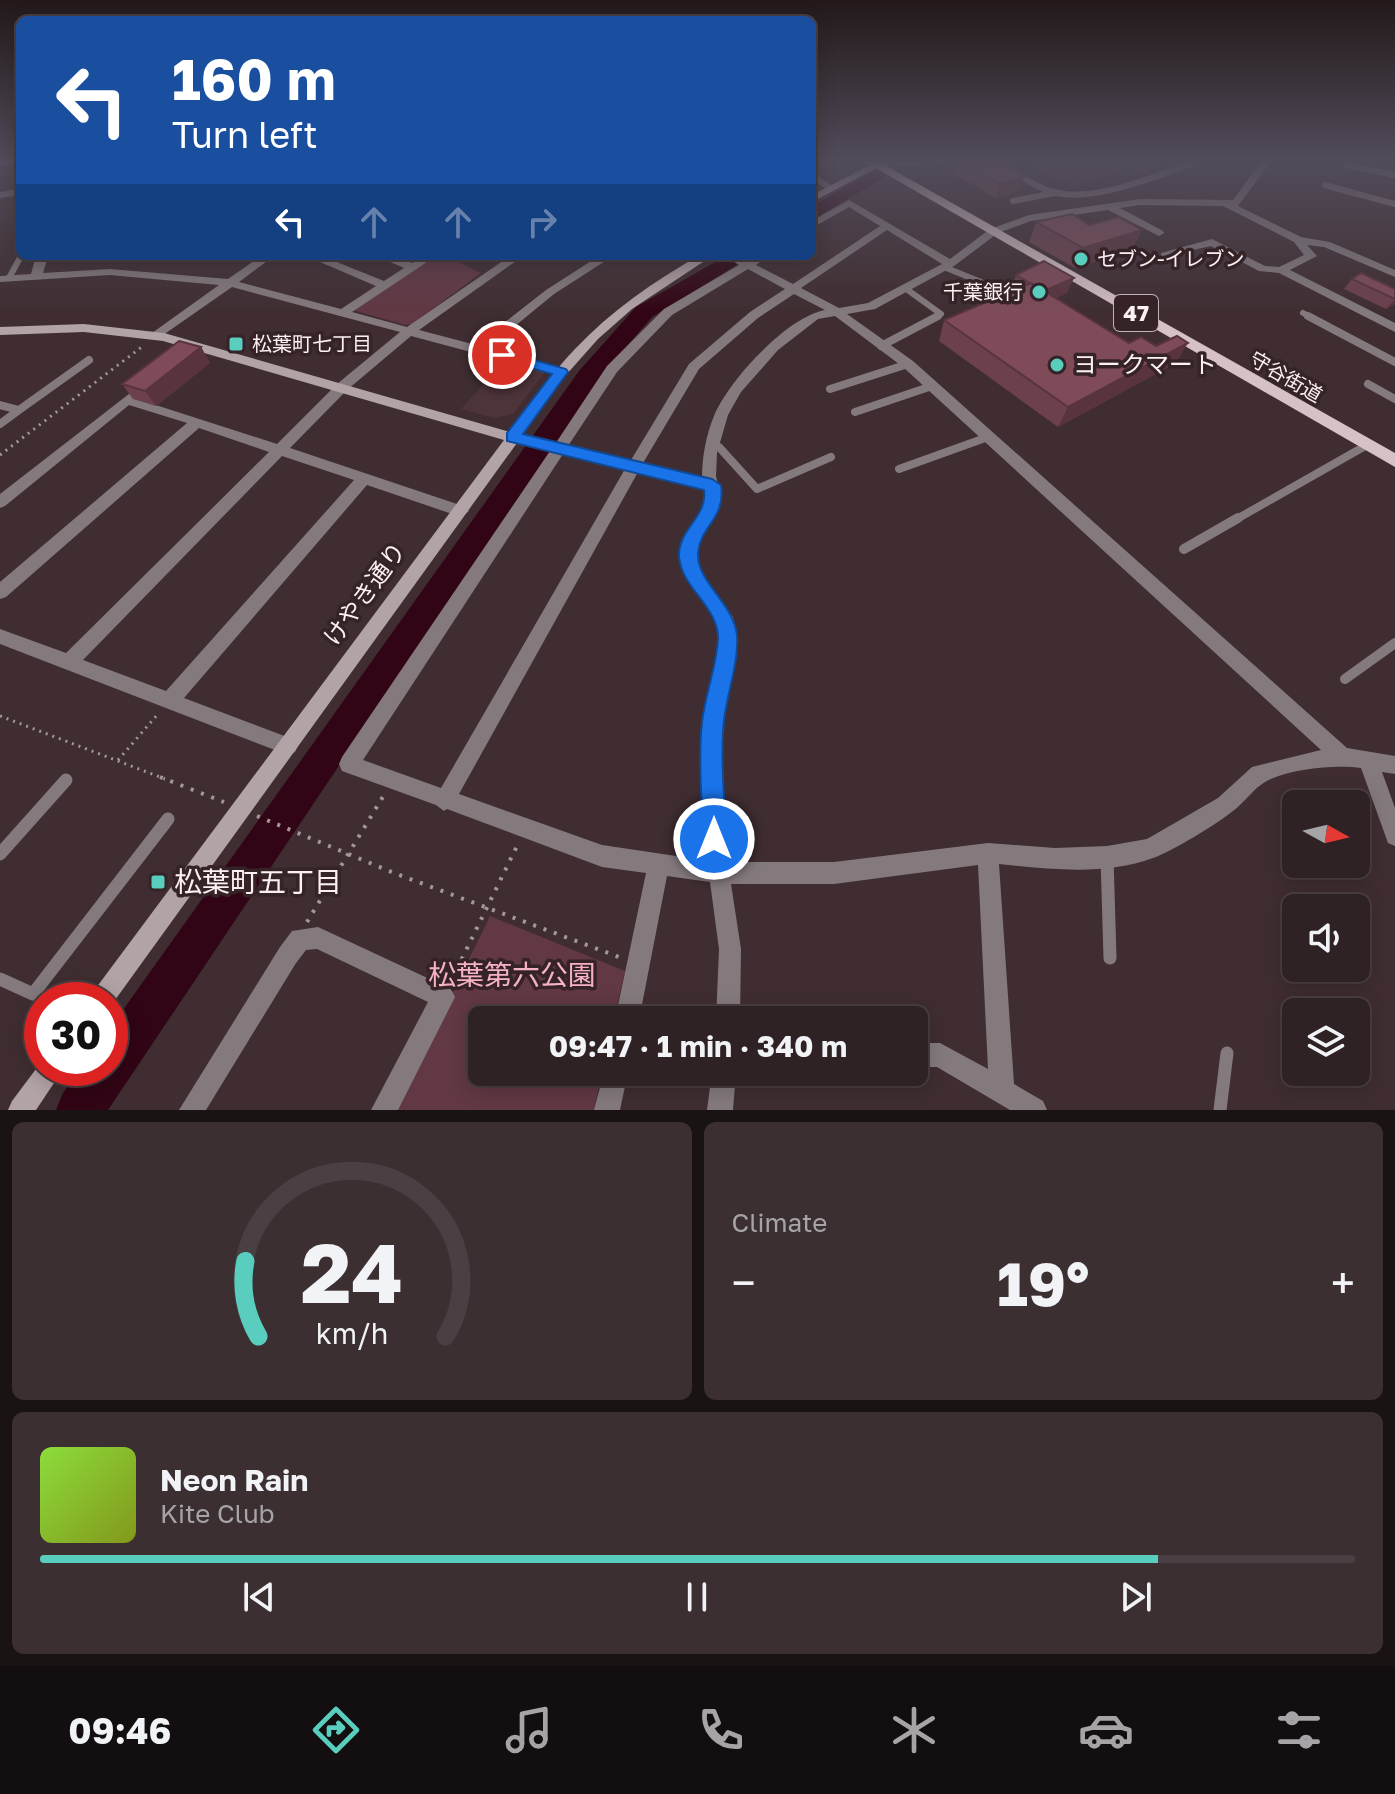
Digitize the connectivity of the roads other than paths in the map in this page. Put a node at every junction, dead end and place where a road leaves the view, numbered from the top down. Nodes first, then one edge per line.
1 (836, 211) edge
2 (863, 211) edge
3 (958, 211) edge
4 (1077, 211) edge
5 (1118, 211) edge
6 (1240, 211) edge
7 (816, 223) edge
8 (888, 225) junction
9 (994, 231) junction
10 (1159, 233) dead end
11 (1298, 240) junction
12 (1165, 255) dead end
13 (18, 260) edge
14 (41, 260) edge
15 (115, 260) edge
16 (262, 260) edge
17 (322, 260) edge
18 (394, 260) edge
19 (422, 260) edge
20 (511, 260) edge
21 (601, 260) edge
22 (699, 260) edge
23 (738, 260) edge
24 (755, 260) edge
25 (747, 265) junction
26 (947, 265) junction
27 (410, 266) junction
28 (1281, 270) junction
29 (110, 272) junction
30 (1395, 274) edge
31 (36, 276) junction
32 (4, 279) edge
33 (981, 282) dead end
34 (230, 283) junction
35 (384, 285) junction
36 (905, 288) junction
37 (796, 290) junction
38 (837, 312) junction
39 (343, 313) junction
40 (1303, 313) dead end
41 (1395, 328) edge
42 (0, 331) edge
43 (409, 331) junction
44 (151, 340) junction
45 (881, 346) junction
46 (479, 349) junction
47 (89, 360) dead end
48 (1395, 362) edge
49 (908, 364) junction
50 (561, 372) junction
51 (161, 373) edge
52 (1368, 384) dead end
53 (932, 386) junction
54 (342, 387) junction
55 (830, 389) dead end
56 (1395, 399) edge
57 (127, 400) junction
58 (0, 405) edge
59 (19, 410) junction
60 (855, 412) dead end
61 (197, 422) junction
62 (0, 424) edge
63 (988, 437) junction
64 (518, 438) junction
65 (1367, 445) junction
66 (712, 446) junction
67 (556, 449) junction
68 (280, 450) junction
69 (831, 457) dead end
70 (1395, 461) edge
71 (634, 467) junction
72 (899, 469) dead end
73 (364, 478) junction
74 (712, 485) junction
75 (0, 502) edge
76 (461, 511) junction
77 (1184, 549) dead end
78 (4, 584) edge
79 (0, 636) edge
80 (1395, 643) edge
81 (69, 662) junction
82 (1345, 679) dead end
83 (171, 699) junction
84 (288, 746) junction
85 (1342, 756) junction
86 (1368, 760) junction
87 (1395, 765) edge
88 (66, 780) dead end
89 (444, 801) junction
90 (168, 819) dead end
91 (1395, 836) edge
92 (988, 853) junction
93 (0, 854) edge
94 (1107, 857) junction
95 (659, 864) junction
96 (719, 873) junction
97 (1110, 958) dead end
98 (0, 979) edge
99 (114, 982) edge
100 (632, 1006) edge
101 (728, 1006) edge
102 (1227, 1053) dead end
103 (928, 1055) edge
104 (39, 1086) edge
105 (613, 1086) edge
106 (723, 1086) edge
107 (1002, 1092) junction
108 (21, 1110) edge
109 (192, 1110) edge
110 (384, 1110) edge
111 (607, 1110) edge
112 (720, 1110) edge
113 (1034, 1110) edge
114 (1220, 1110) edge

1 - 7 street
2 - 8 street
3 - 9 main road, 守谷街道 / 47
4 - 9 street
5 - 10 street
6 - 11 street
8 - 26 street
8 - 37 street
9 - 26 street
9 - 65 main road, 守谷街道 / 47
11 - 28 street
11 - 30 street
12 - 28 street
13 - 32 lane
14 - 31 street
15 - 29 street
16 - 34 street
17 - 35 street
18 - 27 street
19 - 27 street
20 - 43 street
21 - 46 street
22 - 50 street, けやき通り
23 - 25 street
24 - 25 street
25 - 37 street
25 - 67 street
26 - 33 lane
26 - 36 street
27 - 35 street
28 - 41 street
29 - 31 street
29 - 34 street
31 - 32 street
34 - 39 street
34 - 44 street
35 - 39 street
36 - 38 street
36 - 45 lane
37 - 38 street
37 - 71 street
38 - 45 street
38 - 66 street
39 - 43 street
40 - 48 lane
42 - 44 street
43 - 46 street
43 - 54 street
44 - 54 street
45 - 49 street
46 - 50 street
47 - 59 lane
49 - 53 street
49 - 55 lane
50 - 64 street, けやき通り
51 - 57 street
52 - 56 lane
53 - 60 lane
53 - 63 street
54 - 64 street
54 - 68 street
57 - 61 street
57 - 75 street
58 - 59 lane
59 - 62 lane
61 - 68 street
61 - 78 street
63 - 72 lane
63 - 85 street
64 - 67 street
64 - 76 street, けやき通り
65 - 70 main road, 守谷街道 / 47
65 - 77 lane
66 - 69 lane
66 - 74 street
67 - 71 street
67 - 89 street
68 - 73 street
68 - 81 street
71 - 74 street
71 - 89 street
73 - 76 street
73 - 83 street
74 - 96 street
76 - 84 street, けやき通り
79 - 81 street
80 - 82 lane
81 - 83 street
83 - 84 street
84 - 99 street, けやき通り
85 - 86 street
85 - 94 street
86 - 87 street
86 - 91 street
88 - 93 lane
89 - 95 street
90 - 98 lane
92 - 94 street
92 - 96 street
92 - 107 street
94 - 97 lane
95 - 96 street
95 - 100 street
96 - 101 street
102 - 114 lane
103 - 107 street
104 - 108 street
105 - 111 street
106 - 112 street
107 - 113 street
109 - 110 street

